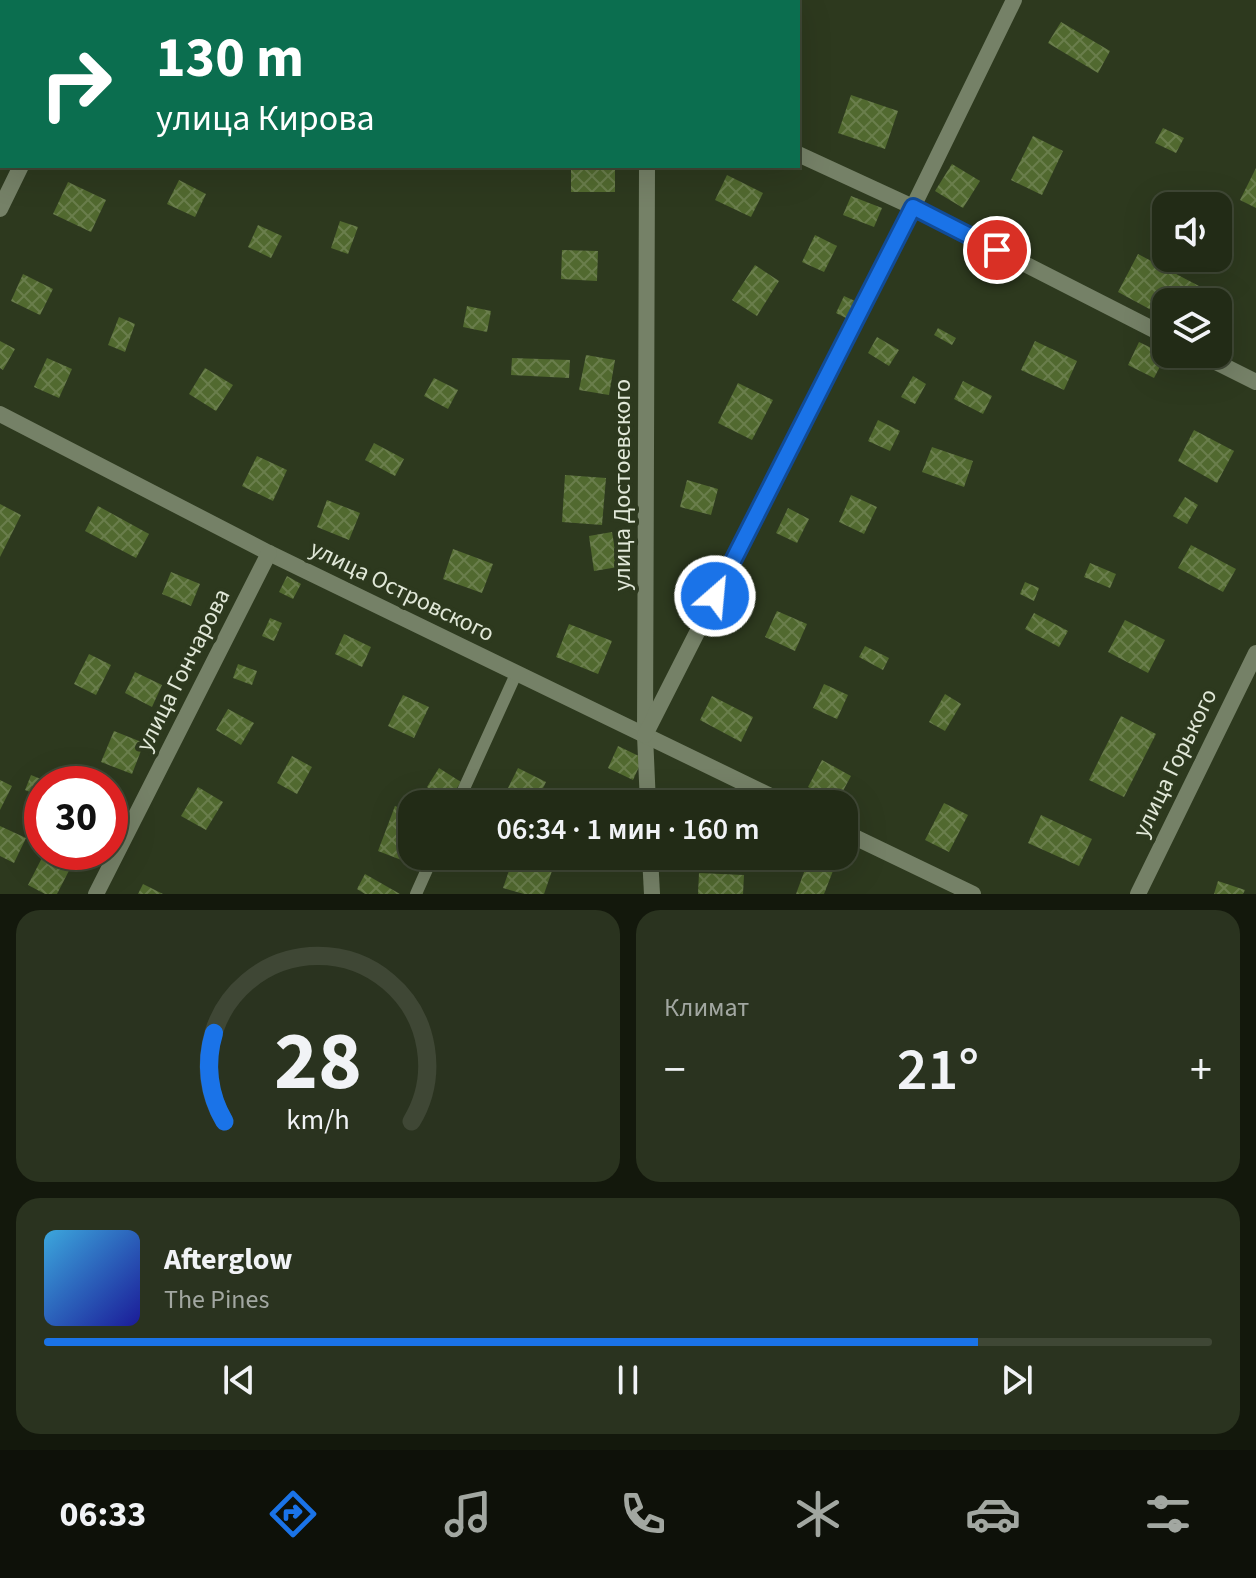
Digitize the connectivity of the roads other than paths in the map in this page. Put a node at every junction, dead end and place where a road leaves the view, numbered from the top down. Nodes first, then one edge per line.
1 (1014, 0) edge
2 (800, 155) edge
3 (20, 168) edge
4 (647, 168) edge
5 (913, 207) junction
6 (0, 209) edge
7 (1152, 329) edge
8 (1228, 368) edge
9 (1256, 382) edge
10 (0, 414) edge
11 (269, 553) junction
12 (1256, 653) edge
13 (516, 674) junction
14 (645, 735) junction
15 (463, 790) edge
16 (647, 790) edge
17 (758, 790) edge
18 (858, 839) edge
19 (427, 870) edge
20 (651, 870) edge
21 (96, 894) edge
22 (416, 894) edge
23 (652, 894) edge
24 (973, 894) edge
25 (1138, 894) edge

1 - 5 street
2 - 5 street
3 - 6 street
4 - 14 street, улица Достоевского
5 - 7 street
5 - 14 street
8 - 9 street
10 - 11 street, улица Островского
11 - 13 street, улица Островского
11 - 21 street, улица Гончарова
12 - 25 street, улица Горького
13 - 14 street, улица Островского
13 - 15 lane
14 - 16 street, улица Достоевского
14 - 17 street, улица Островского
18 - 24 street
19 - 22 lane
20 - 23 street

